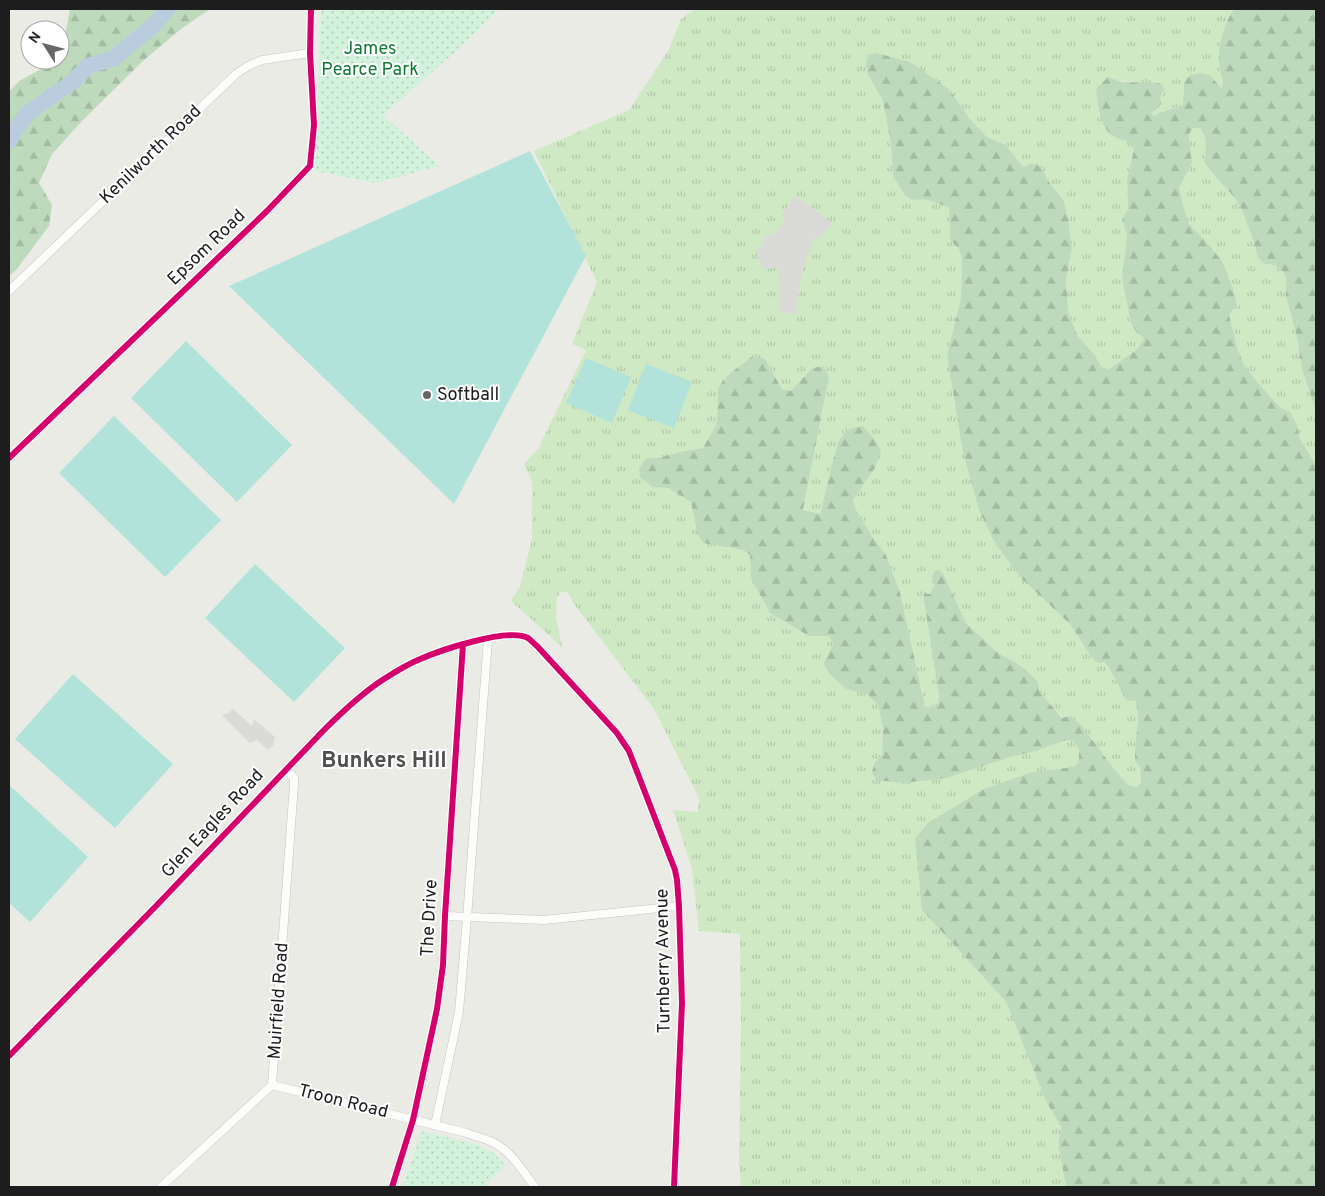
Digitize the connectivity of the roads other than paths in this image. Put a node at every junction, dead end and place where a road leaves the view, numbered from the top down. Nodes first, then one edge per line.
1 (311, 9) edge
2 (310, 53) junction
3 (9, 291) edge
4 (9, 458) edge
5 (488, 639) junction
6 (463, 644) junction
7 (286, 769) junction
8 (679, 906) junction
9 (445, 916) junction
10 (467, 918) junction
11 (9, 1056) edge
12 (272, 1085) junction
13 (413, 1120) junction
14 (434, 1125) junction
15 (161, 1187) edge
16 (392, 1187) edge
17 (535, 1187) edge
18 (674, 1187) edge

1 - 2 street, Epsom Road
2 - 3 street, Kenilworth Road
2 - 4 street, Epsom Road
5 - 6 street, Turnberry Avenue
5 - 8 street, Turnberry Avenue
5 - 10 street, The Drive
6 - 7 street, Glen Eagles Road
6 - 9 street, The Drive
7 - 11 street, Glen Eagles Road
7 - 12 street, Muirfield Road
8 - 10 street
8 - 18 street, Turnberry Avenue
9 - 10 street
9 - 13 street, The Drive
10 - 14 street, The Drive
12 - 13 street, Troon Road
12 - 15 street, Muirfield Road
13 - 14 street, Troon Road
13 - 16 street, The Drive
14 - 17 street, Troon Road

